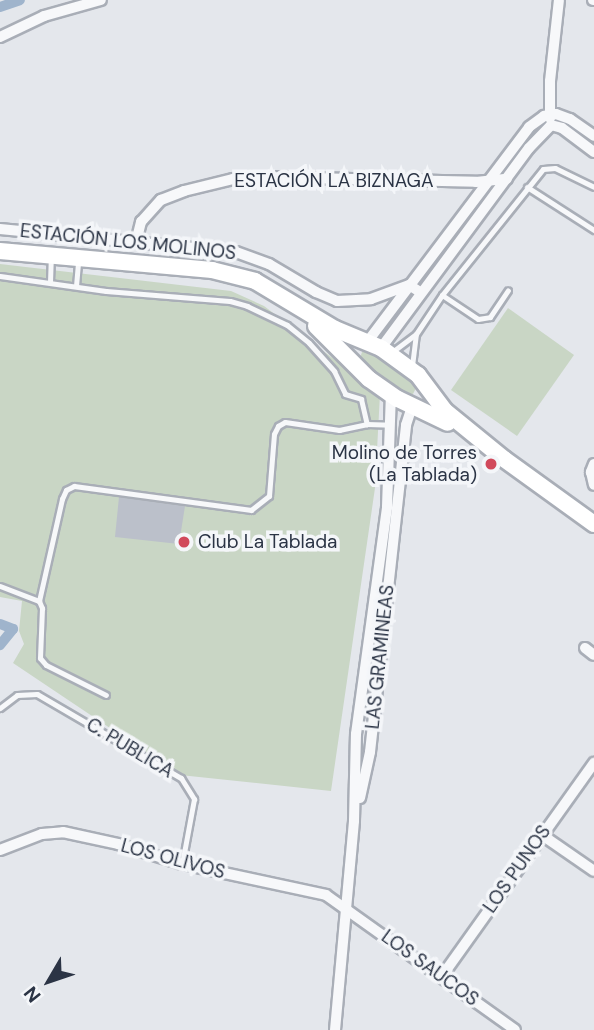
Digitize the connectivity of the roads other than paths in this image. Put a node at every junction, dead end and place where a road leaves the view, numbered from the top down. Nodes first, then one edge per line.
1 (101, 0) edge
2 (559, 0) edge
3 (0, 37) edge
4 (550, 119) junction
5 (594, 136) edge
6 (594, 152) edge
7 (507, 179) junction
8 (482, 184) junction
9 (527, 187) junction
10 (594, 187) edge
11 (491, 202) junction
12 (0, 229) edge
13 (594, 230) edge
14 (136, 242) junction
15 (0, 249) edge
16 (51, 256) junction
17 (79, 259) junction
18 (138, 262) junction
19 (0, 276) edge
20 (50, 282) junction
21 (409, 285) junction
22 (76, 286) junction
23 (508, 290) dead end
24 (420, 292) junction
25 (442, 296) junction
26 (293, 306) junction
27 (416, 334) junction
28 (379, 347) junction
29 (357, 369) junction
30 (417, 375) junction
31 (391, 396) junction
32 (412, 406) junction
33 (367, 424) junction
34 (391, 425) junction
35 (504, 459) junction
36 (594, 464) edge
37 (395, 471) junction
38 (594, 485) edge
39 (594, 524) edge
40 (0, 586) edge
41 (39, 601) junction
42 (106, 695) dead end
43 (0, 708) edge
44 (594, 763) edge
45 (542, 835) junction
46 (0, 850) edge
47 (182, 864) junction
48 (594, 871) edge
49 (345, 906) junction
50 (442, 976) junction
51 (335, 1030) edge
52 (515, 1030) edge

1 - 3 street
2 - 4 street
4 - 5 street
4 - 6 street
4 - 7 street
4 - 8 street
7 - 8 street, ESTACIÓN LA BIZNAGA
7 - 11 street
8 - 11 street
8 - 14 street, ESTACIÓN LA BIZNAGA
8 - 21 street
9 - 10 lane
9 - 13 lane
9 - 25 lane
11 - 24 street
12 - 14 street, ESTACIÓN LOS MOLINOS
14 - 21 street, ESTACIÓN LOS MOLINOS
15 - 16 main road
15 - 18 main road
16 - 17 main road
16 - 20 lane
17 - 18 main road
17 - 22 lane
18 - 26 main road
19 - 20 lane
20 - 22 lane
21 - 24 street
21 - 28 street
22 - 33 lane
23 - 25 lane
24 - 28 street
25 - 27 lane
26 - 28 main road
26 - 29 main road
27 - 28 lane
27 - 30 lane
28 - 29 main road
28 - 30 main road
29 - 31 main road
30 - 32 main road
30 - 35 main road
31 - 32 main road
31 - 34 street
32 - 35 main road
32 - 37 street
33 - 34 lane
33 - 41 lane
34 - 37 street
35 - 39 main road
36 - 38 street
37 - 49 street, LAS GRAMINEAS
40 - 41 lane
41 - 42 lane
43 - 47 lane, C. PUBLICA
44 - 45 street, LOS PUNOS
45 - 48 street
45 - 50 street, LOS PUNOS
46 - 47 street, LOS OLIVOS
47 - 49 street, LOS OLIVOS
49 - 50 street, LOS SAUCOS
49 - 51 street, LAS GRAMINEAS
50 - 52 street, LOS SAUCOS

